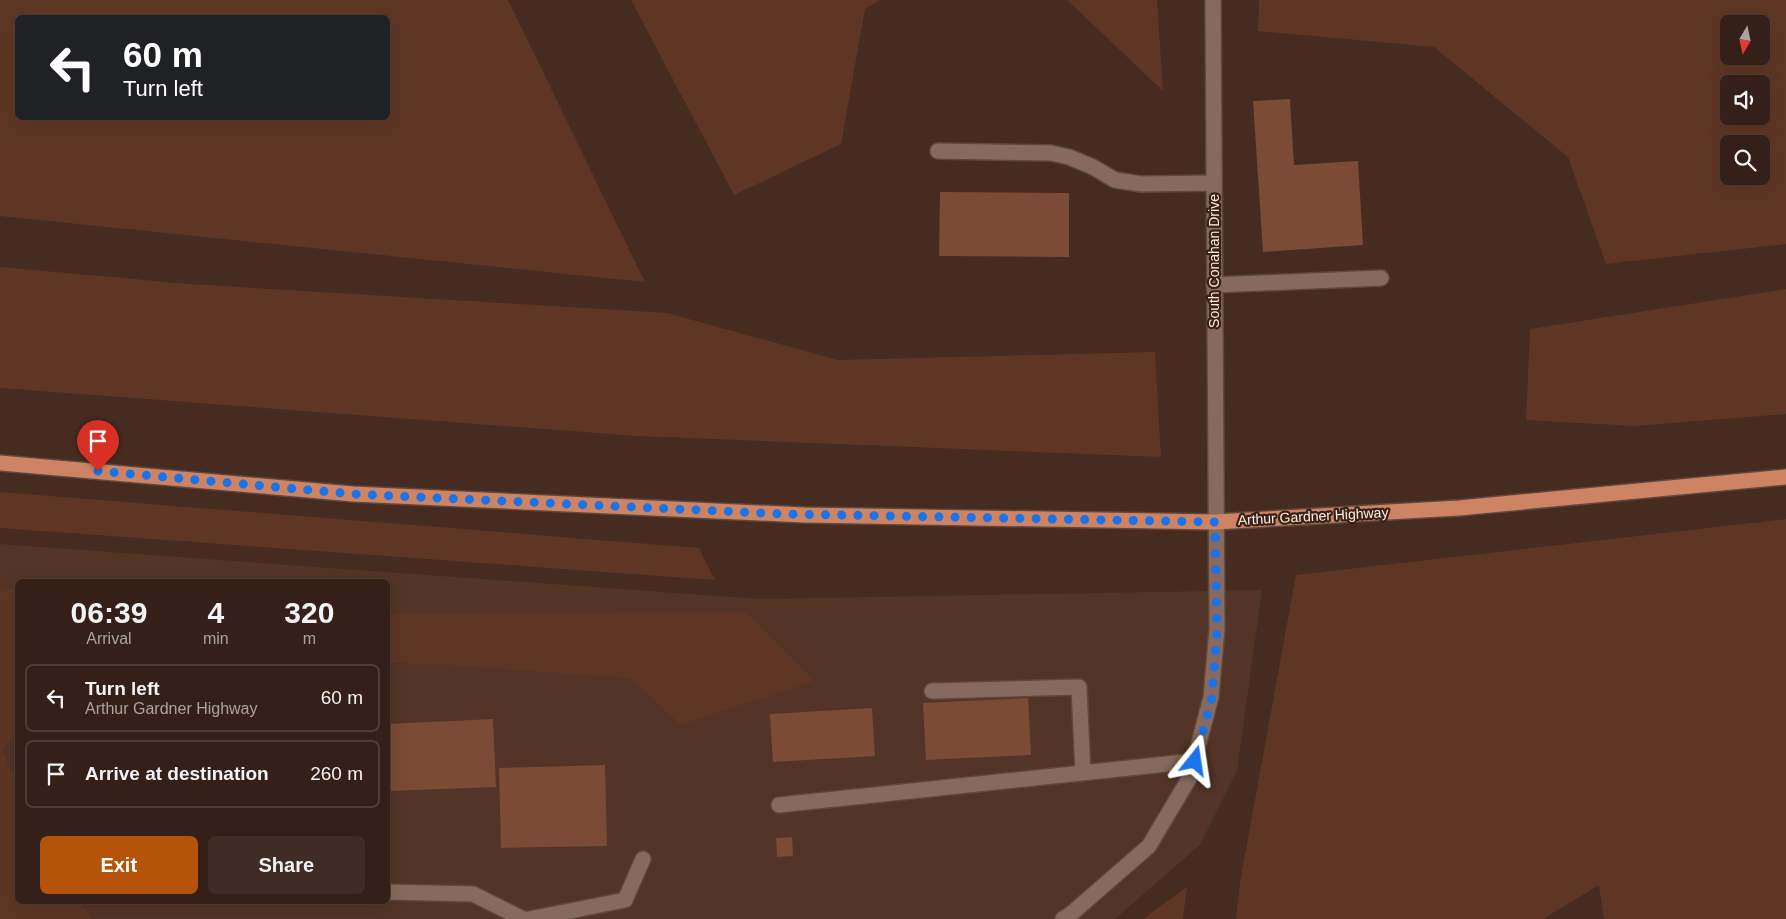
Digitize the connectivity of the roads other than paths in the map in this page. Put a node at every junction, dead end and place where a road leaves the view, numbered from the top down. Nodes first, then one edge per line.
1 (1213, 0) edge
2 (938, 151) dead end
3 (1214, 183) junction
4 (1381, 278) dead end
5 (1214, 285) junction
6 (0, 463) edge
7 (1786, 477) edge
8 (1215, 522) junction
9 (932, 691) dead end
10 (1195, 761) junction
11 (1083, 773) junction
12 (780, 805) dead end
13 (643, 859) dead end
14 (390, 892) edge
15 (523, 919) edge
16 (529, 919) edge
17 (1063, 919) edge

1 - 3 street, South Conahan Drive
2 - 3 street
3 - 5 street, South Conahan Drive
4 - 5 street
5 - 8 street, South Conahan Drive
6 - 8 main road, Arthur Gardner Highway
7 - 8 main road, Arthur Gardner Highway
8 - 10 street, South Conahan Drive
9 - 11 street
10 - 11 street
10 - 17 street, South Conahan Drive
11 - 12 street
13 - 16 street
14 - 15 street

